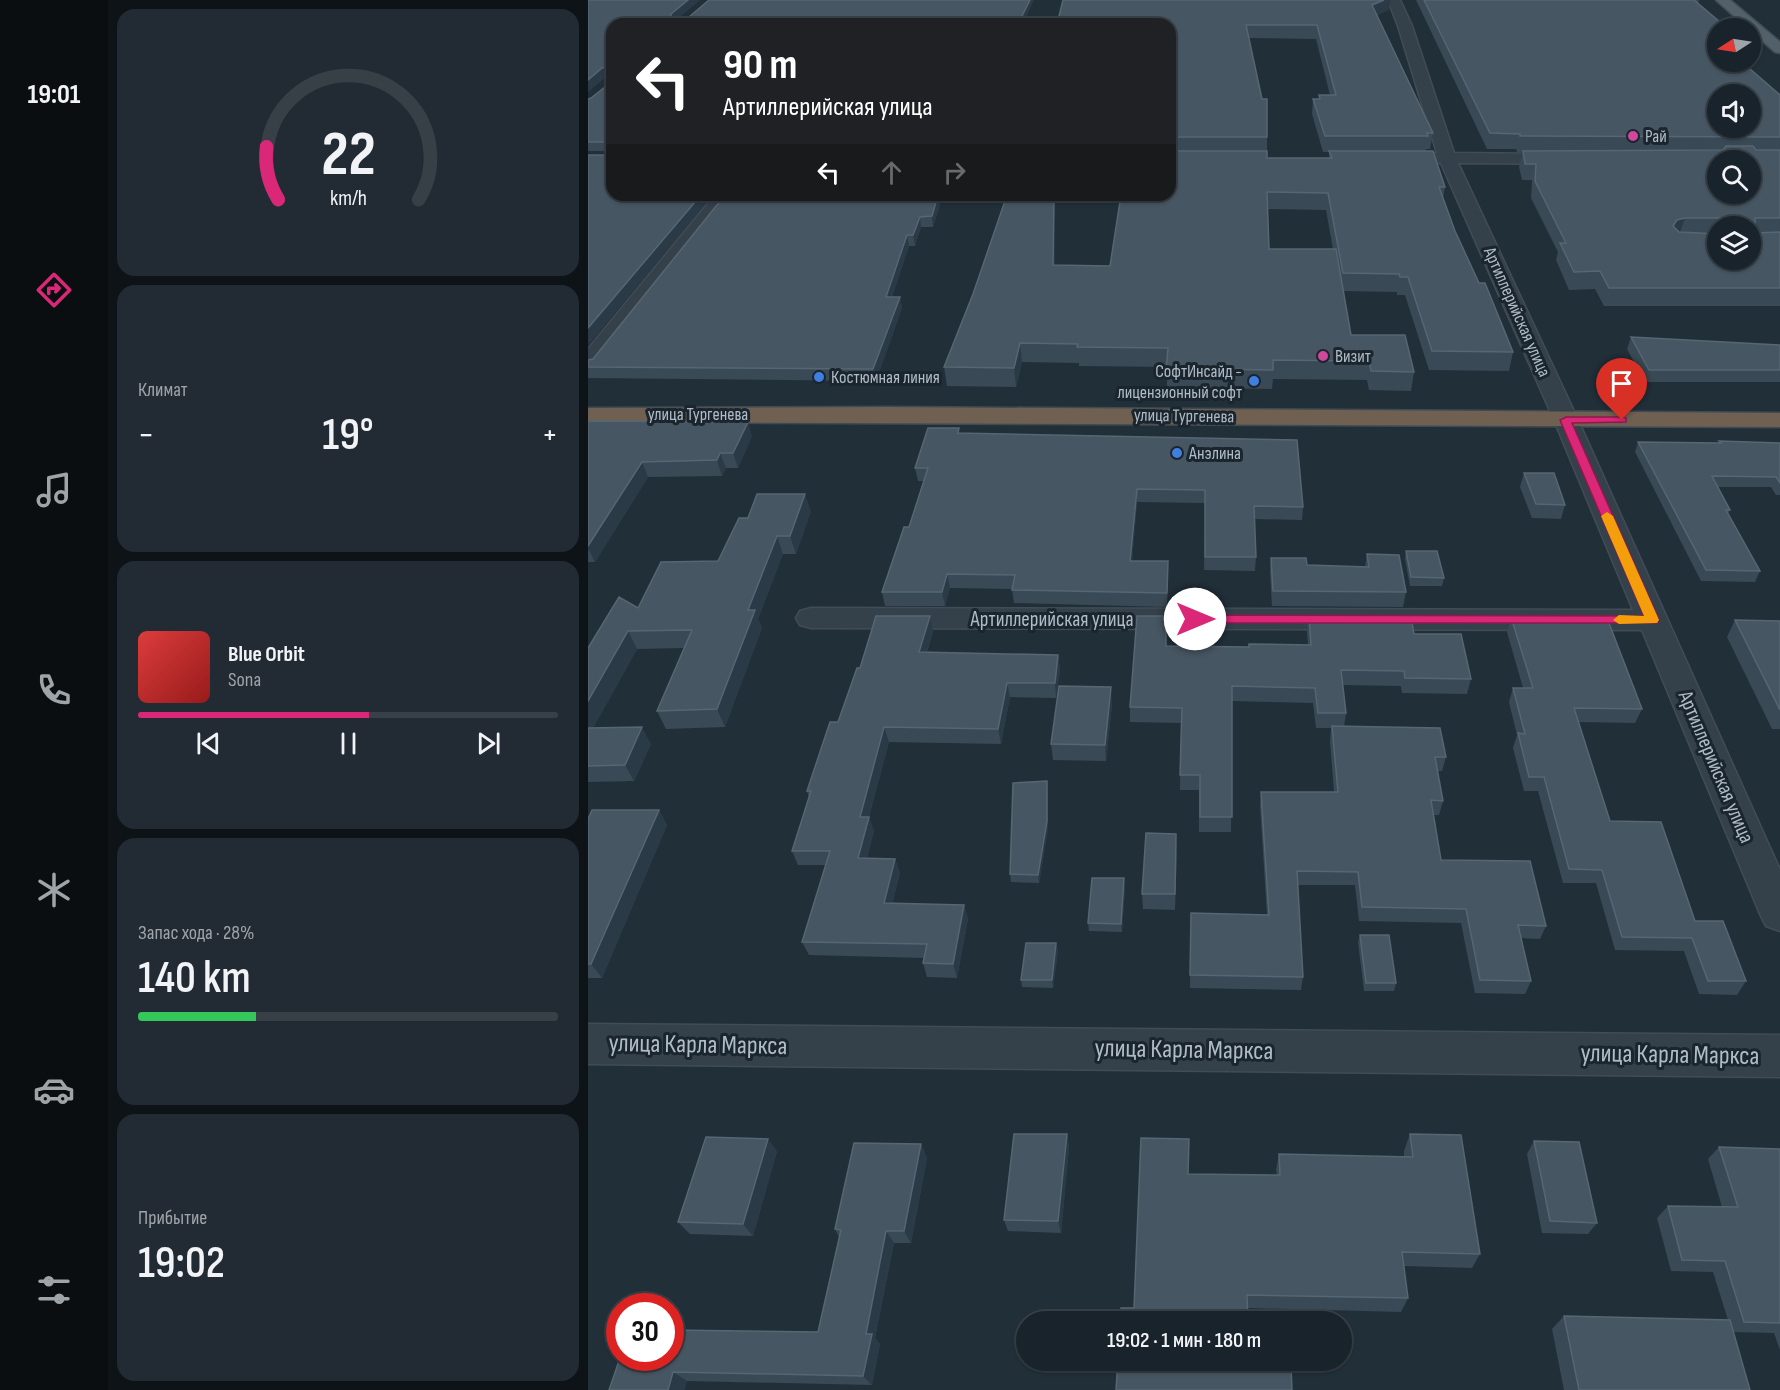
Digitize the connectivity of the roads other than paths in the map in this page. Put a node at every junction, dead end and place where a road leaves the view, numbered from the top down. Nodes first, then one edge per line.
1 (1394, 0) edge
2 (1722, 0) edge
3 (1780, 50) edge
4 (1447, 158) junction
5 (1411, 159) edge
6 (1580, 159) edge
7 (720, 201) edge
8 (588, 364) edge
9 (588, 397) edge
10 (1780, 404) edge
11 (1562, 411) junction
12 (588, 415) edge
13 (1780, 420) edge
14 (811, 618) dead end
15 (1652, 620) junction
16 (1780, 914) edge
17 (588, 1044) edge
18 (1780, 1056) edge

1 - 4 street, Артиллерийская улица
2 - 3 main road
4 - 5 street
4 - 6 street
4 - 11 street, Артиллерийская улица
7 - 8 street
9 - 11 highway, улица Тургенева
10 - 11 highway, улица Тургенева
11 - 12 highway, улица Тургенева
11 - 13 highway, улица Тургенева
11 - 15 street, Артиллерийская улица
14 - 15 street, Артиллерийская улица
15 - 16 street, Артиллерийская улица
17 - 18 street, улица Карла Маркса

